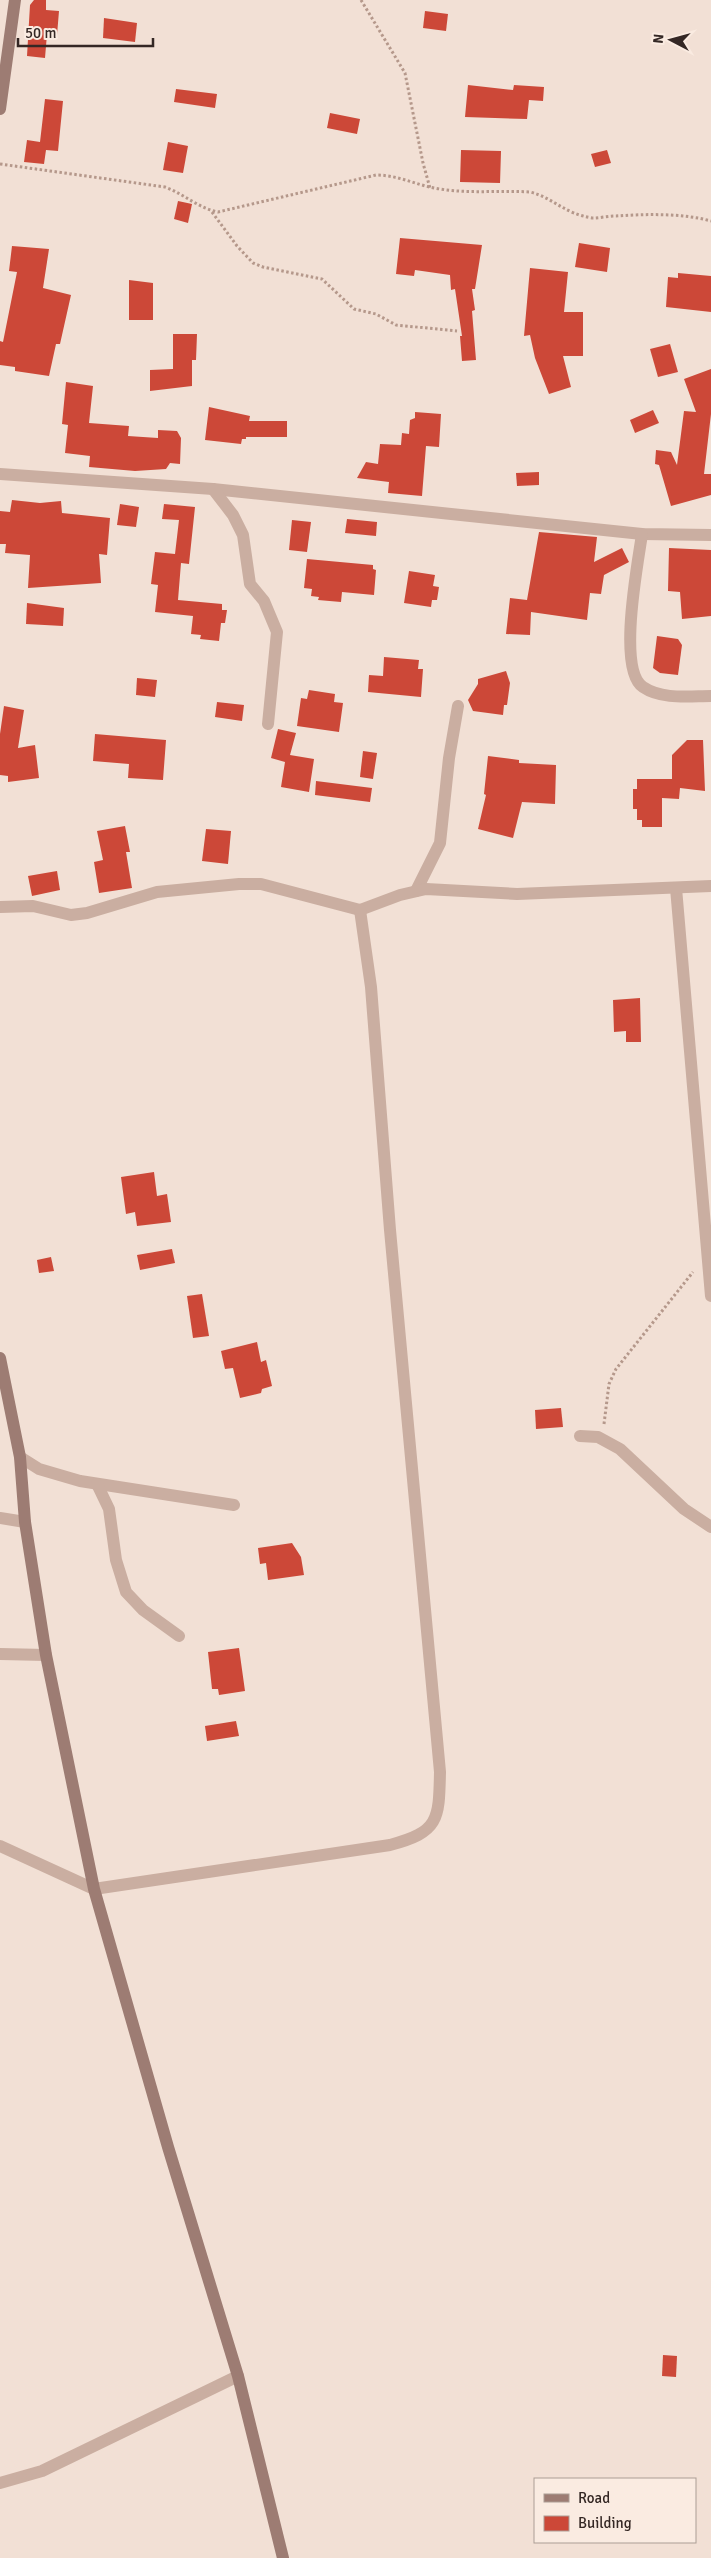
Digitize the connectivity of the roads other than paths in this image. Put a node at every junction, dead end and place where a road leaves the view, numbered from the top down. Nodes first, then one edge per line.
1 (15, 0) edge
2 (0, 109) edge
3 (0, 474) edge
4 (213, 489) junction
5 (642, 534) junction
6 (711, 535) edge
7 (711, 696) edge
8 (458, 706) dead end
9 (268, 724) dead end
10 (711, 886) edge
11 (676, 888) junction
12 (416, 891) junction
13 (0, 907) edge
14 (360, 910) junction
15 (711, 1296) edge
16 (0, 1358) edge
17 (580, 1436) dead end
18 (20, 1457) junction
19 (98, 1484) junction
20 (234, 1505) dead end
21 (0, 1518) edge
22 (25, 1522) junction
23 (711, 1527) edge
24 (179, 1636) dead end
25 (0, 1654) edge
26 (46, 1655) junction
27 (0, 1846) edge
28 (94, 1889) junction
29 (238, 2376) junction
30 (0, 2483) edge
31 (283, 2558) edge

1 - 2 street
3 - 4 street
4 - 5 street
4 - 9 street
5 - 6 street
5 - 7 street
8 - 12 street
10 - 11 street
11 - 12 street
11 - 15 street
12 - 14 street
13 - 14 street
14 - 28 street
16 - 18 street
17 - 23 street
18 - 19 street
18 - 22 street
19 - 20 street
19 - 24 street
21 - 22 street
22 - 26 street
25 - 26 street
26 - 28 street
27 - 28 street
28 - 29 street
29 - 30 street
29 - 31 street

